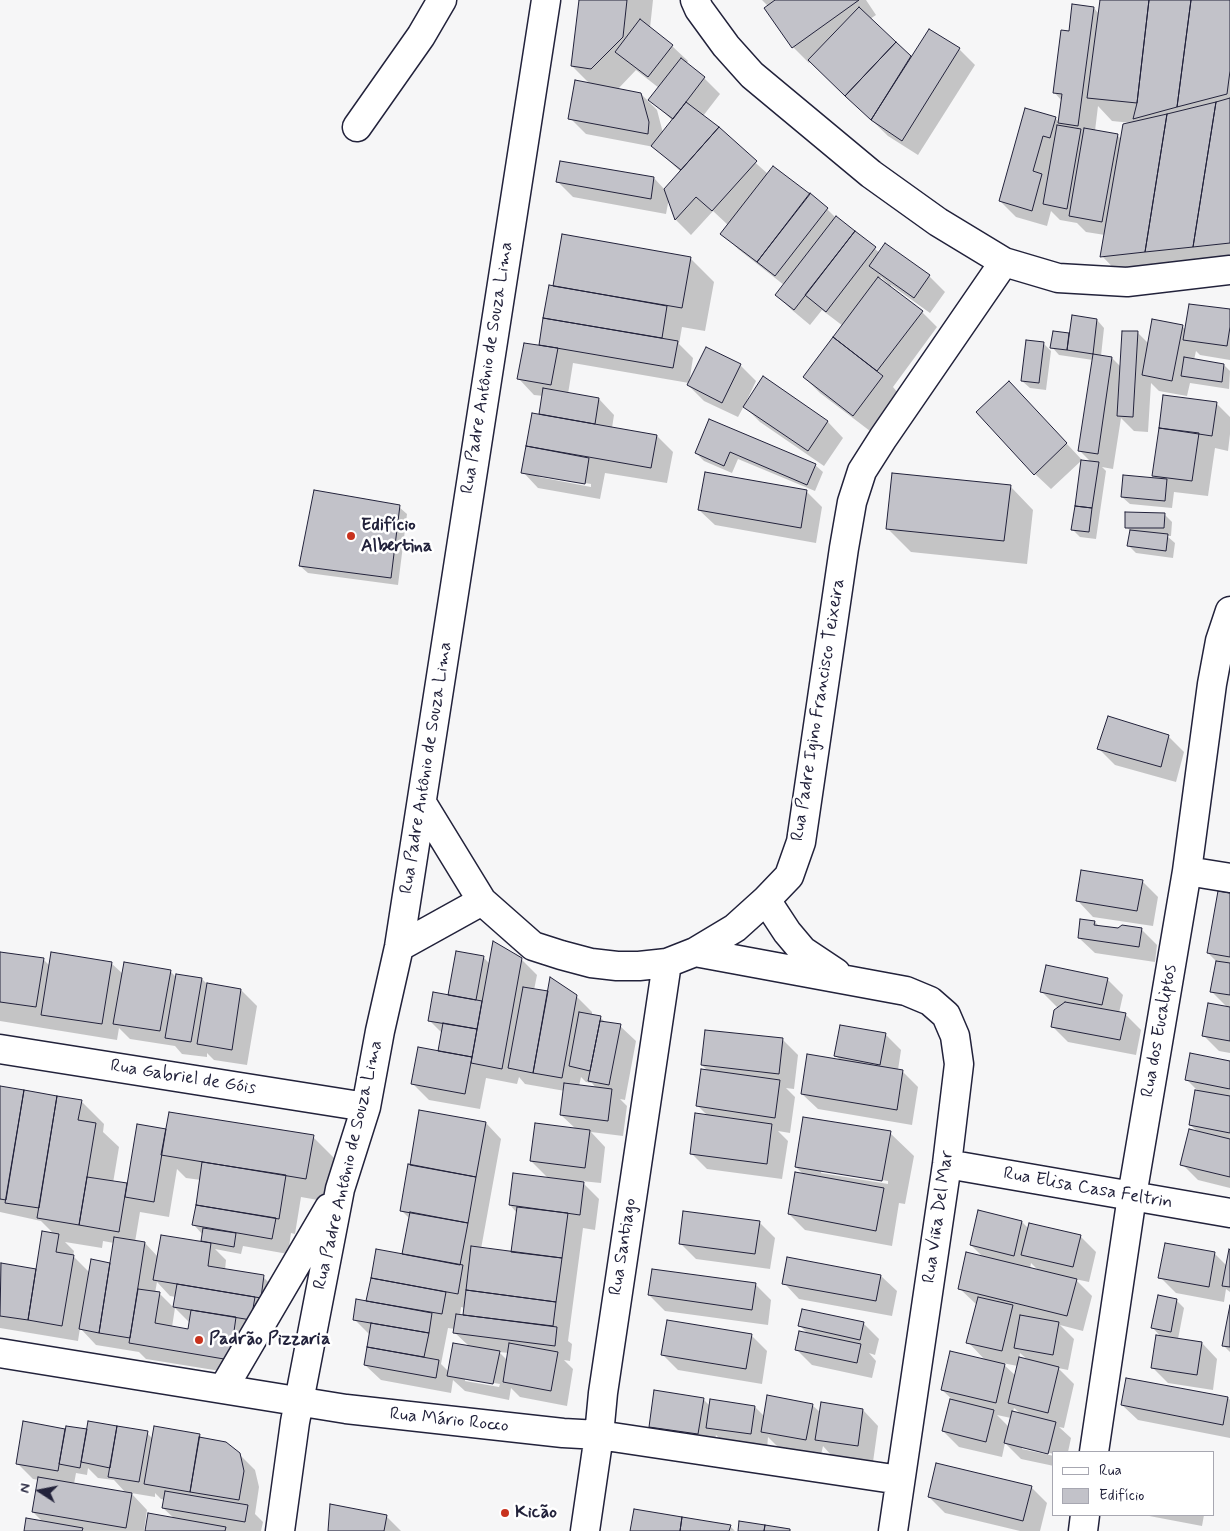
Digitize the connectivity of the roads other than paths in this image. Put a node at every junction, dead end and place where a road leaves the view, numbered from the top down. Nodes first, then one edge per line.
1 (442, 0) edge
2 (546, 0) edge
3 (695, 0) edge
4 (357, 127) dead end
5 (1004, 262) junction
6 (1230, 270) edge
7 (1230, 611) edge
8 (422, 803) junction
9 (1187, 871) junction
10 (1230, 878) edge
11 (766, 900) junction
12 (482, 901) junction
13 (399, 947) junction
14 (695, 952) junction
15 (667, 963) junction
16 (843, 978) junction
17 (0, 1049) edge
18 (366, 1107) junction
19 (947, 1164) junction
20 (340, 1189) junction
21 (1132, 1196) junction
22 (1230, 1213) edge
23 (1, 1360) edge
24 (223, 1389) junction
25 (300, 1401) junction
26 (599, 1435) junction
27 (1094, 1451) edge
28 (900, 1480) junction
29 (1085, 1516) edge
30 (897, 1530) edge
31 (280, 1531) edge
32 (585, 1531) edge
33 (1083, 1531) edge

1 - 4 street
2 - 8 street, Rua Padre Antônio de Souza Lima
3 - 5 street
5 - 6 street
5 - 11 street, Rua Padre Igino Francisco Teixeira
7 - 9 street, Rua dos Eucaliptos
8 - 12 street, Rua Padre Igino Francisco Teixeira
8 - 13 street, Rua Padre Antônio de Souza Lima
9 - 10 street
9 - 21 street, Rua dos Eucaliptos
11 - 14 street, Rua Padre Igino Francisco Teixeira
11 - 16 street, Rua Viña Del Mar
12 - 13 street
12 - 15 street, Rua Padre Igino Francisco Teixeira
13 - 18 street, Rua Padre Antônio de Souza Lima
14 - 15 street, Rua Padre Igino Francisco Teixeira
14 - 16 street, Rua Viña Del Mar
15 - 26 street, Rua Santiago
16 - 19 street, Rua Viña Del Mar
17 - 18 street, Rua Gabriel de Góis
18 - 20 street, Rua Padre Antônio de Souza Lima
19 - 21 street, Rua Elisa Casa Feltrin
19 - 28 street, Rua Viña Del Mar
20 - 24 street
20 - 25 street, Rua Padre Antônio de Souza Lima
21 - 22 street, Rua Elisa Casa Feltrin
21 - 27 street, Rua dos Eucaliptos
23 - 24 street, Rua Mário Rocco
24 - 25 street, Rua Mário Rocco
25 - 26 street, Rua Mário Rocco
25 - 31 street, Rua Padre Antônio de Souza Lima
26 - 28 street, Rua Mário Rocco
26 - 32 street, Rua Santiago
28 - 30 street, Rua Viña Del Mar
29 - 33 street

